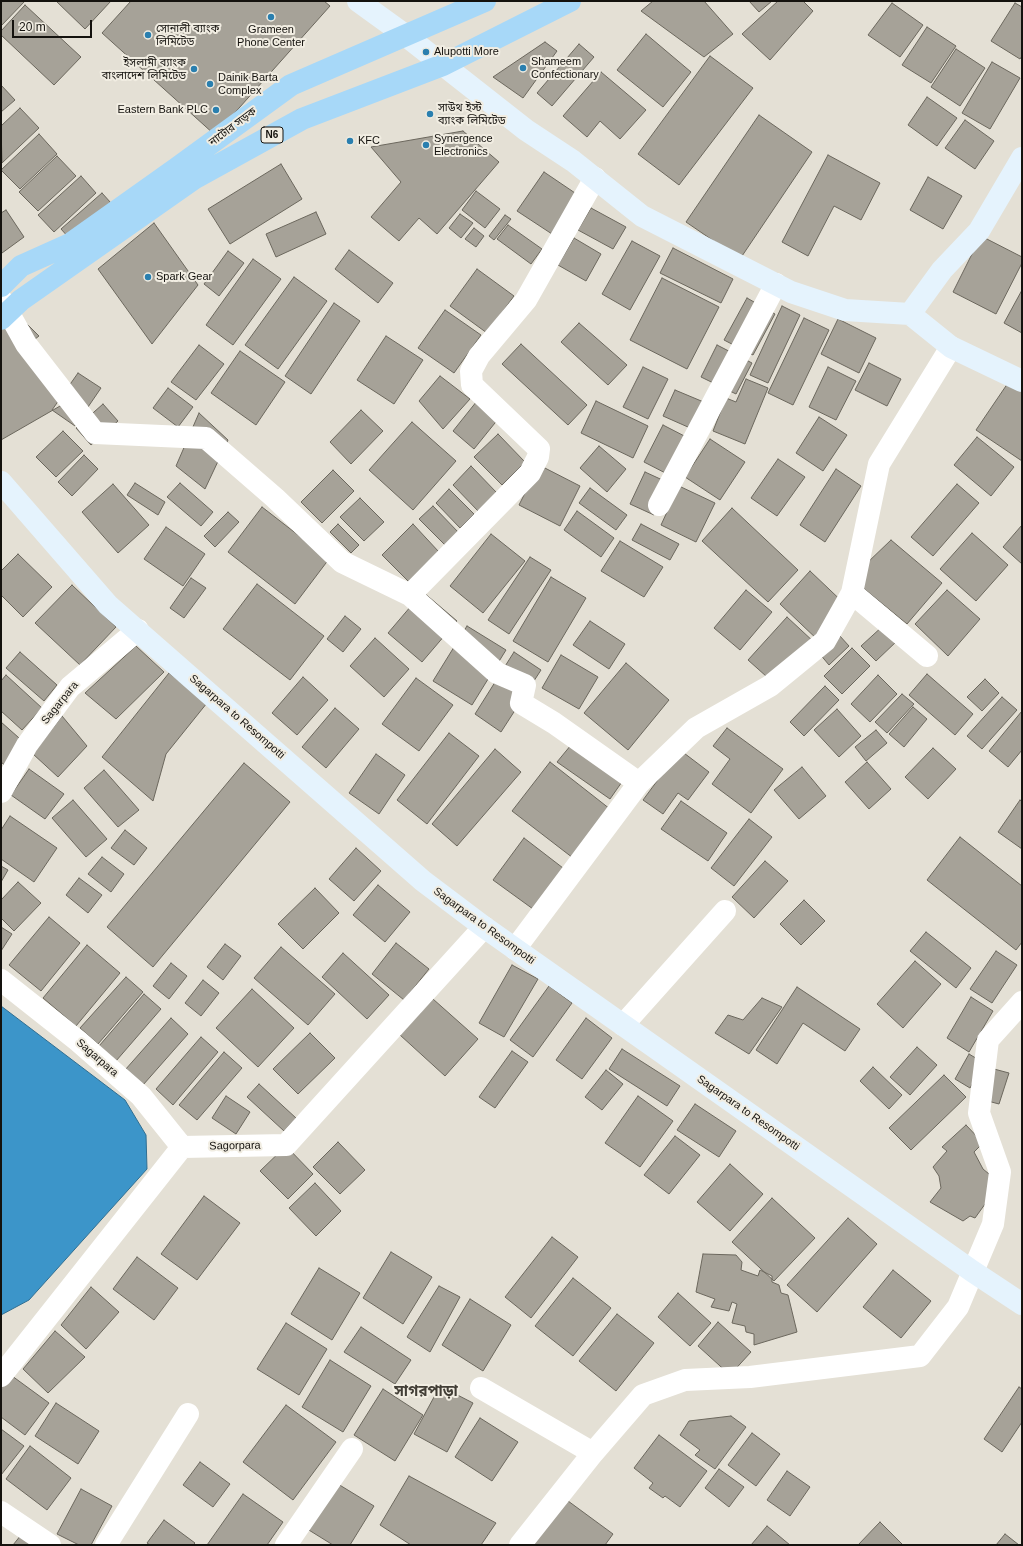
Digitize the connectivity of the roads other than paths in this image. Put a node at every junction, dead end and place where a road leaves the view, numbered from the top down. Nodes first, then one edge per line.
1 (358, 1) edge
2 (570, 1) edge
3 (481, 2) edge
4 (405, 35) junction
5 (443, 65) junction
6 (1022, 158) edge
7 (595, 178) junction
8 (776, 284) junction
9 (1, 286) edge
10 (3, 310) edge
11 (910, 314) junction
12 (951, 348) junction
13 (1022, 382) edge
14 (1, 482) edge
15 (659, 505) dead end
16 (852, 593) junction
17 (410, 595) junction
18 (138, 630) junction
19 (927, 656) dead end
20 (639, 783) junction
21 (1, 792) edge
22 (725, 911) dead end
23 (484, 927) junction
24 (515, 949) junction
25 (1, 980) edge
26 (1022, 1002) edge
27 (623, 1025) junction
28 (182, 1147) junction
29 (972, 1271) junction
30 (1022, 1304) edge
31 (1, 1376) edge
32 (481, 1388) dead end
33 (188, 1414) dead end
34 (352, 1450) dead end
35 (593, 1453) junction
36 (1, 1512) edge
37 (50, 1545) edge
38 (106, 1545) edge
39 (286, 1545) edge
40 (520, 1545) edge

1 - 4 main road
2 - 5 highway, N6
3 - 4 highway, নাটোর সড়ক
4 - 5 main road
4 - 9 highway, নাটোর সড়ক
5 - 7 main road
5 - 10 highway, N6
6 - 11 main road
7 - 8 main road
7 - 17 street
8 - 11 main road
8 - 15 street
10 - 17 street
11 - 12 main road
12 - 13 main road
12 - 16 street
14 - 18 main road, Sagarpara to Resompotti
16 - 19 street
16 - 20 street
17 - 20 street
18 - 21 street, Sagarpara
18 - 23 main road, Sagarpara to Resompotti
20 - 24 street
22 - 27 street
23 - 24 main road, Sagarpara to Resompotti
23 - 28 street, Sagorpara
24 - 27 main road, Sagarpara to Resompotti
25 - 28 street, Sagarpara
26 - 29 street
27 - 29 main road, Sagarpara to Resompotti
28 - 31 street
29 - 30 main road, Sagarpara to Resompotti
29 - 35 street
32 - 35 street
33 - 38 street
34 - 39 street
35 - 40 street
36 - 37 street

